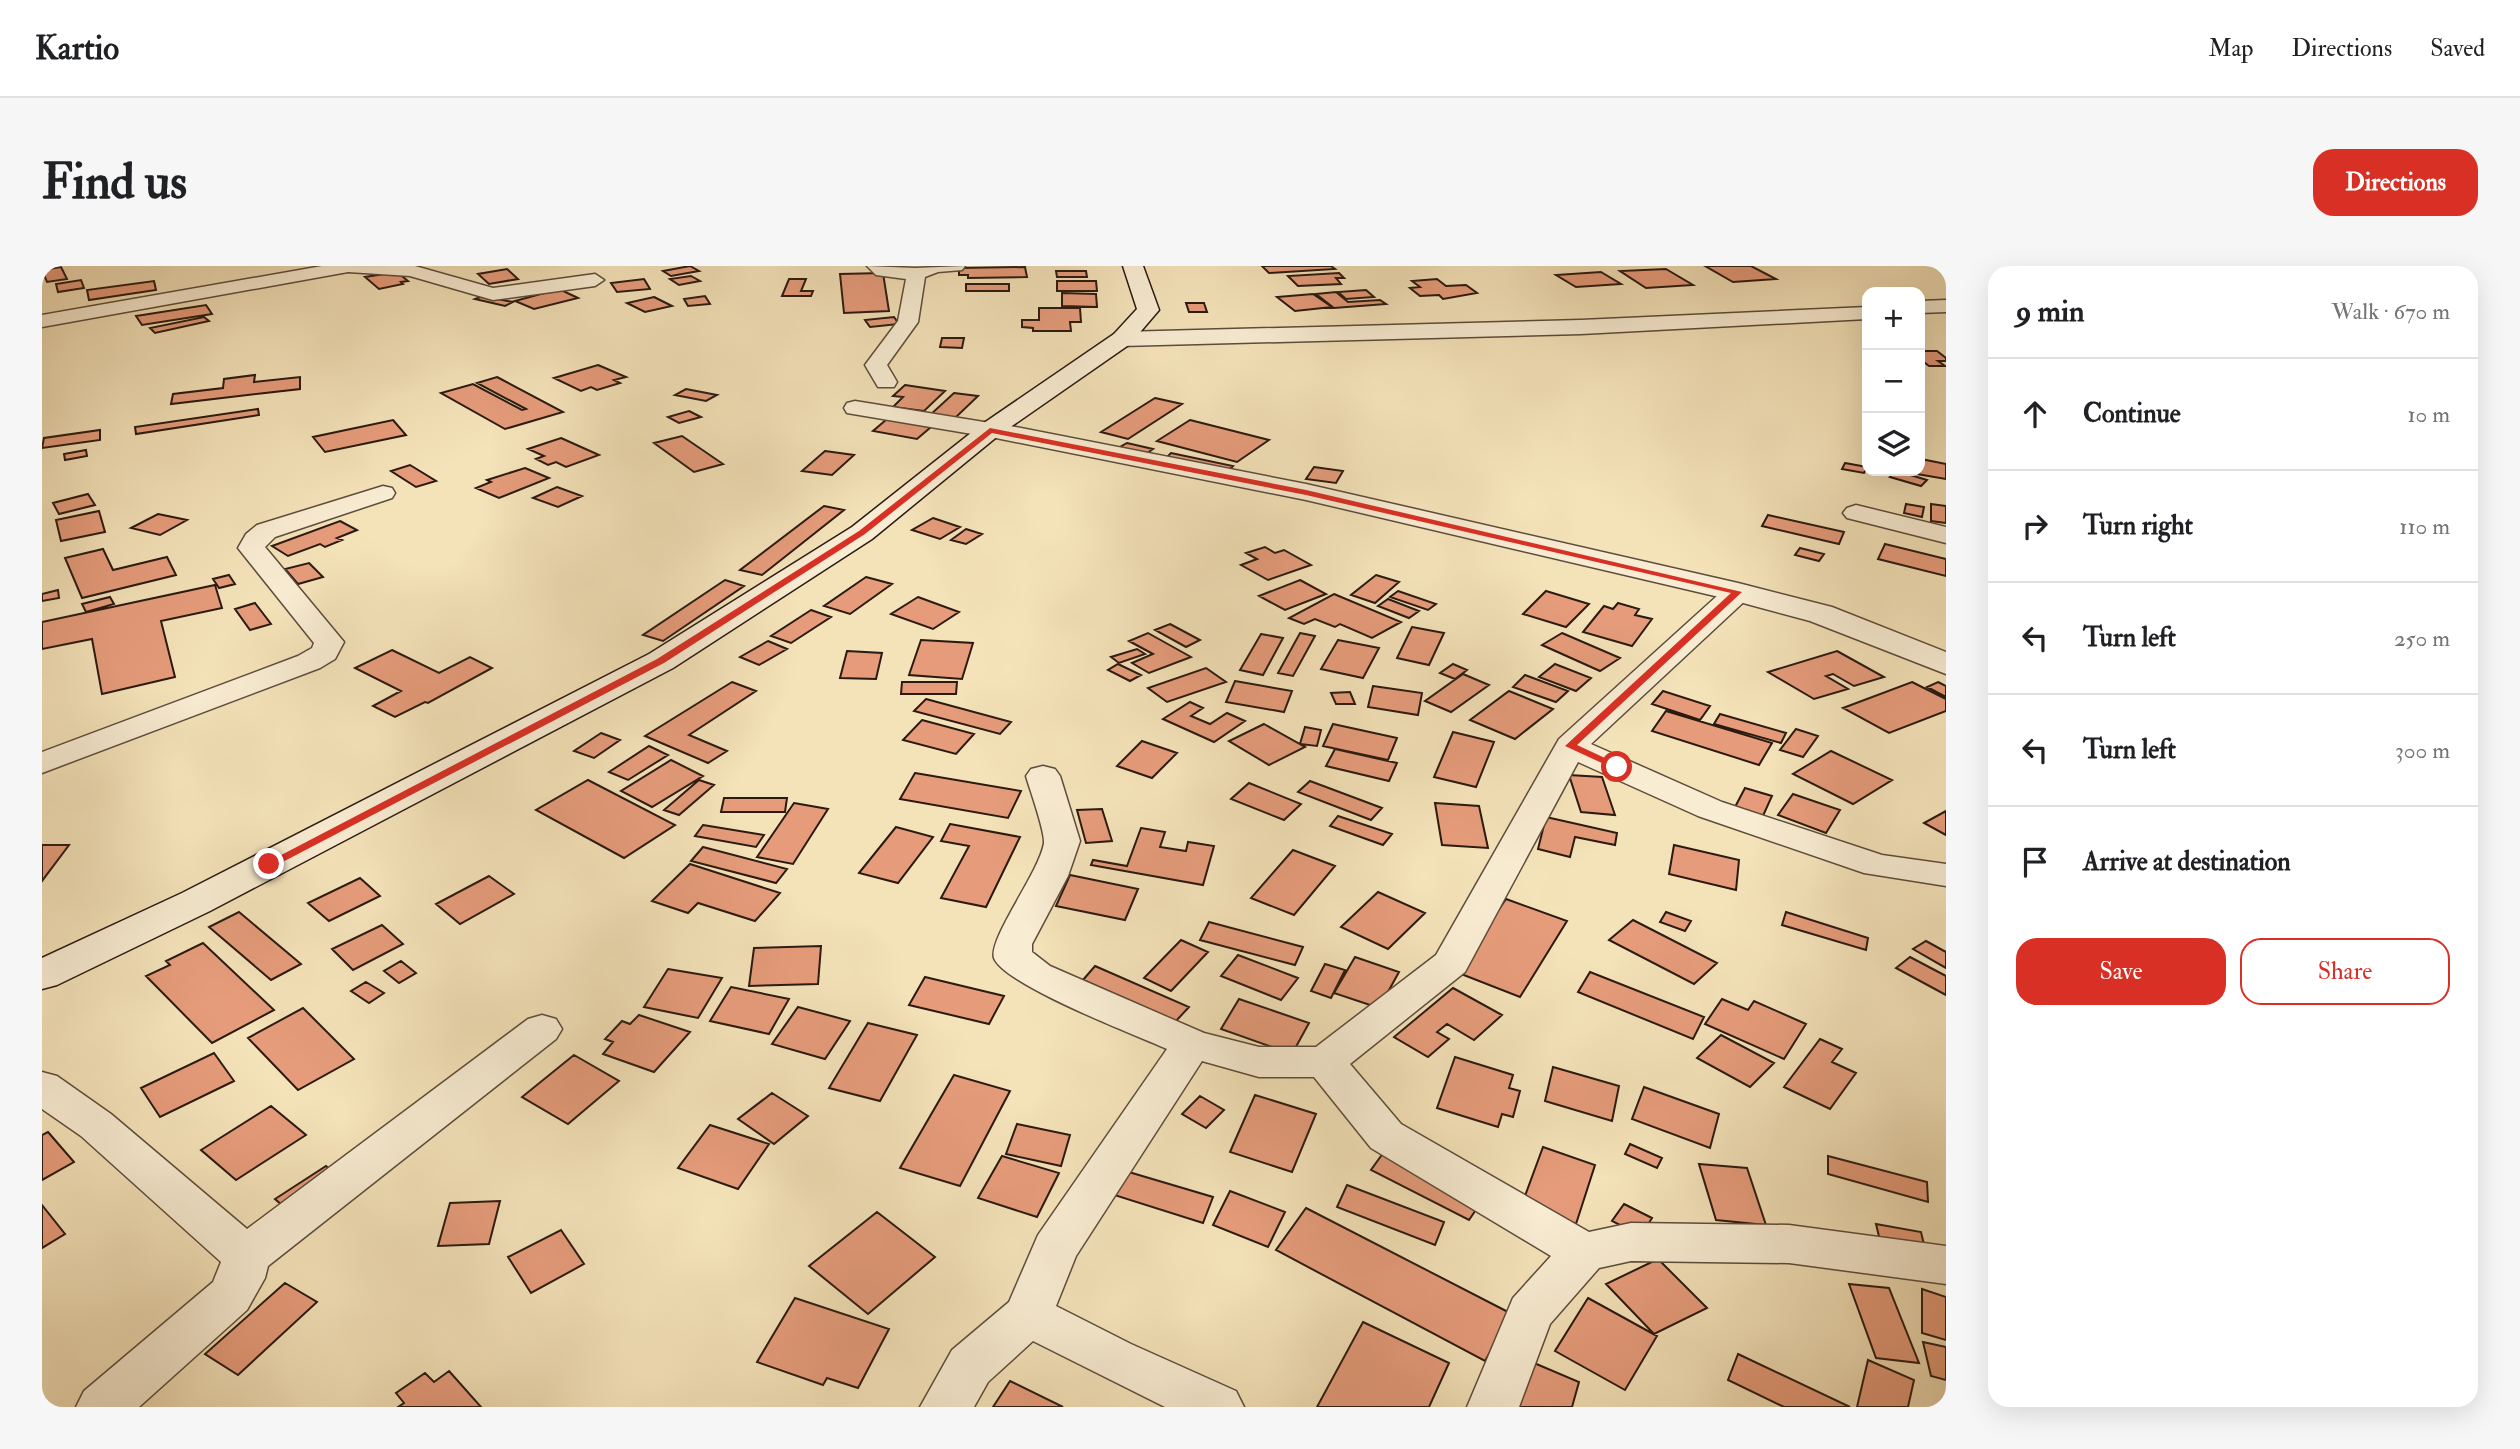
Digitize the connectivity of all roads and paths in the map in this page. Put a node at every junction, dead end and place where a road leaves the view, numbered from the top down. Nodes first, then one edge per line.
1 (876, 266) edge
2 (956, 266) edge
3 (1133, 266) edge
4 (916, 274) junction
5 (595, 280) dead end
6 (1946, 306) edge
7 (1862, 307) edge
8 (1925, 307) edge
9 (1862, 313) edge
10 (1925, 313) edge
11 (1946, 313) edge
12 (42, 321) edge
13 (1273, 333) junction
14 (1122, 339) junction
15 (886, 382) dead end
16 (855, 408) dead end
17 (990, 430) junction
18 (383, 493) dead end
19 (1856, 513) dead end
20 (1946, 535) edge
21 (1738, 592) junction
22 (1946, 664) edge
23 (1570, 746) junction
24 (42, 763) edge
25 (1042, 776) dead end
26 (1946, 875) edge
27 (42, 975) edge
28 (542, 1029) dead end
29 (1192, 1044) junction
30 (1325, 1062) junction
31 (42, 1087) edge
32 (1584, 1252) junction
33 (246, 1256) junction
34 (1946, 1265) edge
35 (1028, 1315) junction
36 (102, 1407) edge
37 (946, 1407) edge
38 (1218, 1407) edge
39 (1493, 1407) edge

1 - 4 street
2 - 4 street
3 - 14 street
4 - 15 street
5 - 12 street
6 - 8 street
7 - 13 street
9 - 13 street
10 - 11 street
13 - 14 street
14 - 17 street
16 - 17 street
17 - 21 street
17 - 27 street
18 - 24 street
19 - 20 street
21 - 22 street
21 - 23 street
23 - 26 street
23 - 30 street
25 - 29 street
28 - 33 street
29 - 30 street
29 - 35 street
30 - 32 street
31 - 33 street
32 - 34 street
32 - 39 street
33 - 36 street
35 - 37 street
35 - 38 street

